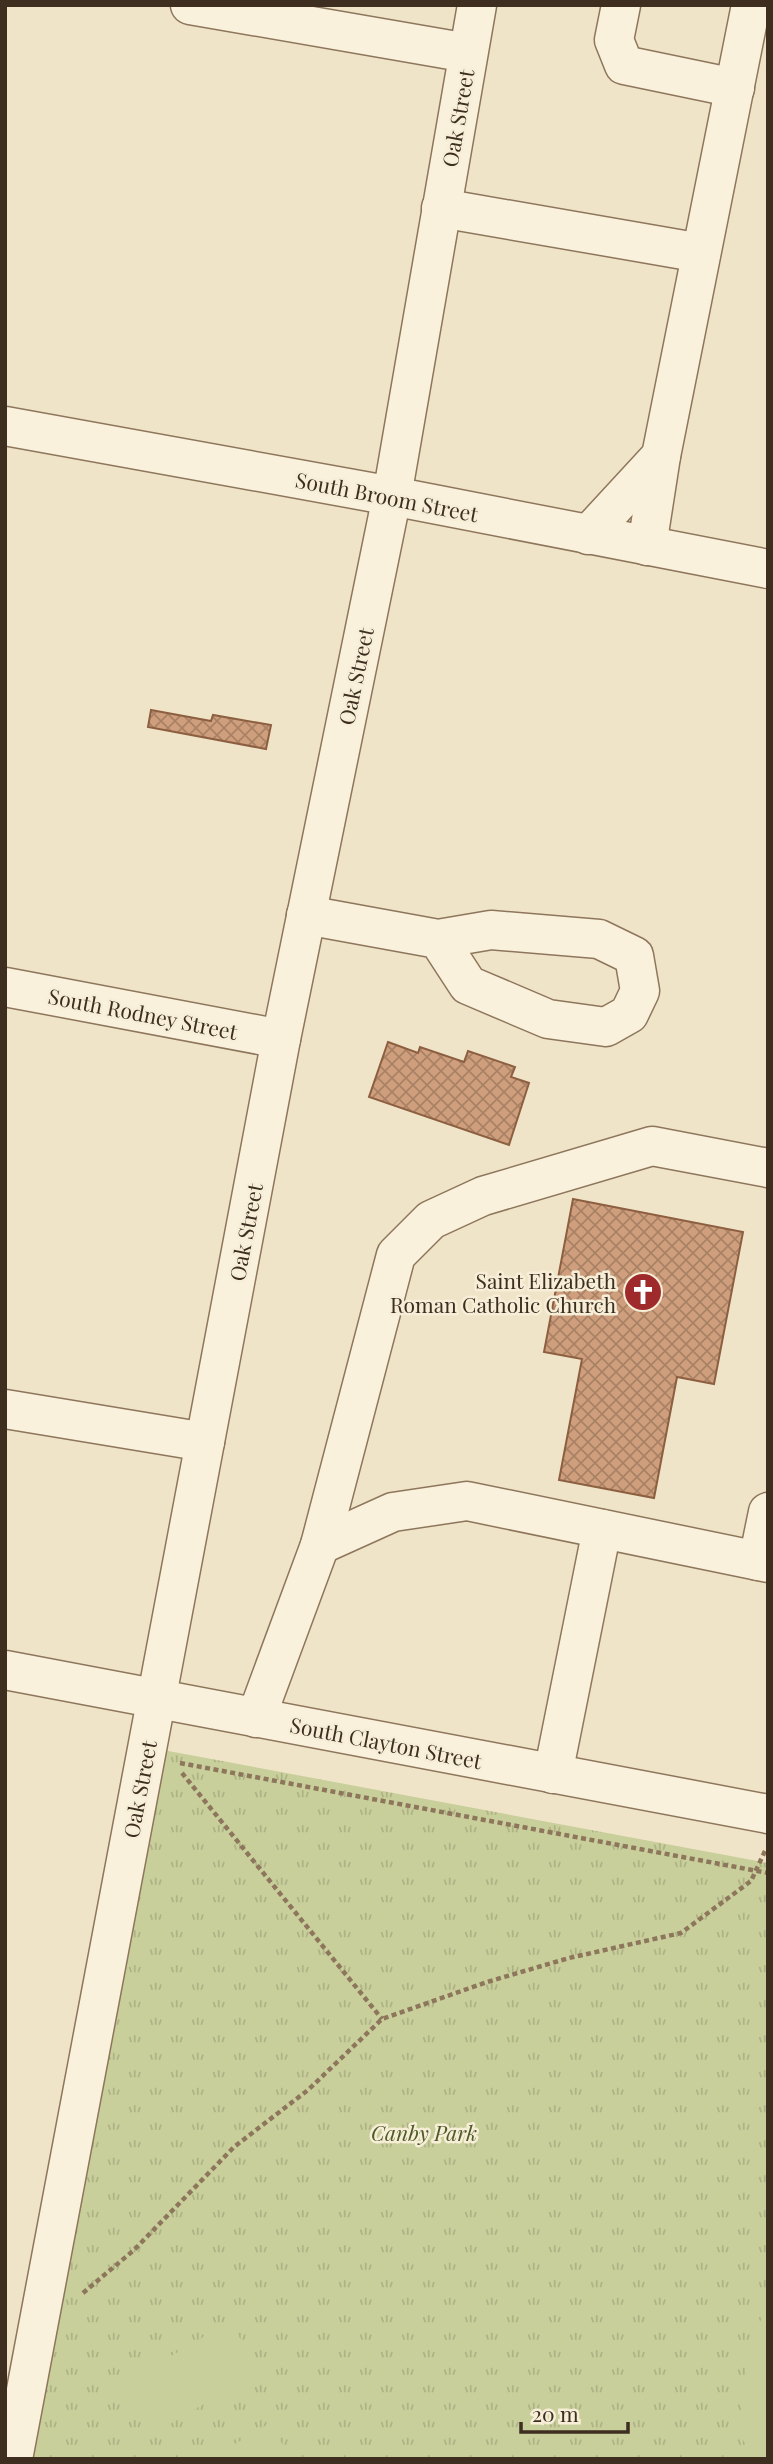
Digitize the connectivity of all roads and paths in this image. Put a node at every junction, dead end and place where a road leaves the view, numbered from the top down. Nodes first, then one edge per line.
1 (190, 5) edge
2 (477, 5) edge
3 (621, 5) edge
4 (751, 5) edge
5 (468, 53) junction
6 (748, 69) edge
7 (441, 208) junction
8 (701, 253) junction
9 (5, 426) edge
10 (661, 456) junction
11 (392, 496) junction
12 (588, 535) junction
13 (647, 546) junction
14 (768, 569) edge
15 (306, 915) junction
16 (438, 939) junction
17 (5, 987) edge
18 (281, 1039) junction
19 (768, 1168) edge
20 (5, 1409) edge
21 (205, 1443) junction
22 (768, 1512) edge
23 (602, 1529) junction
24 (320, 1545) junction
25 (763, 1562) edge
26 (5, 1670) edge
27 (156, 1699) junction
28 (256, 1718) junction
29 (553, 1774) junction
30 (768, 1814) edge
31 (768, 1843) edge
32 (755, 1871) junction
33 (768, 1873) edge
34 (382, 2019) junction
35 (41, 2309) junction
36 (18, 2364) edge
37 (13, 2459) edge

1 - 5 street
2 - 5 street, Oak Street
3 - 6 street
4 - 6 street
5 - 7 street, Oak Street
6 - 8 street
7 - 8 street
7 - 11 street, Oak Street
8 - 10 street
9 - 11 street, South Broom Street
10 - 12 street
10 - 13 street
11 - 12 street, South Broom Street
11 - 15 street, Oak Street
12 - 13 street, South Broom Street
13 - 14 street, South Broom Street
15 - 16 street
15 - 18 street, Oak Street
16 - 16 street
17 - 18 street, South Rodney Street
18 - 21 street, Oak Street
19 - 24 street
20 - 21 street
21 - 27 street, Oak Street
22 - 25 street
23 - 24 street
23 - 25 street
23 - 29 street
24 - 28 street
26 - 27 street, South Clayton Street
27 - 28 street, South Clayton Street
27 - 35 street, Oak Street
28 - 29 street, South Clayton Street
29 - 30 street, South Clayton Street
31 - 32 path
32 - 33 path
32 - 34 path
32 - 34 path
34 - 35 path
35 - 36 street, Oak Street
36 - 37 street, Oak Street

